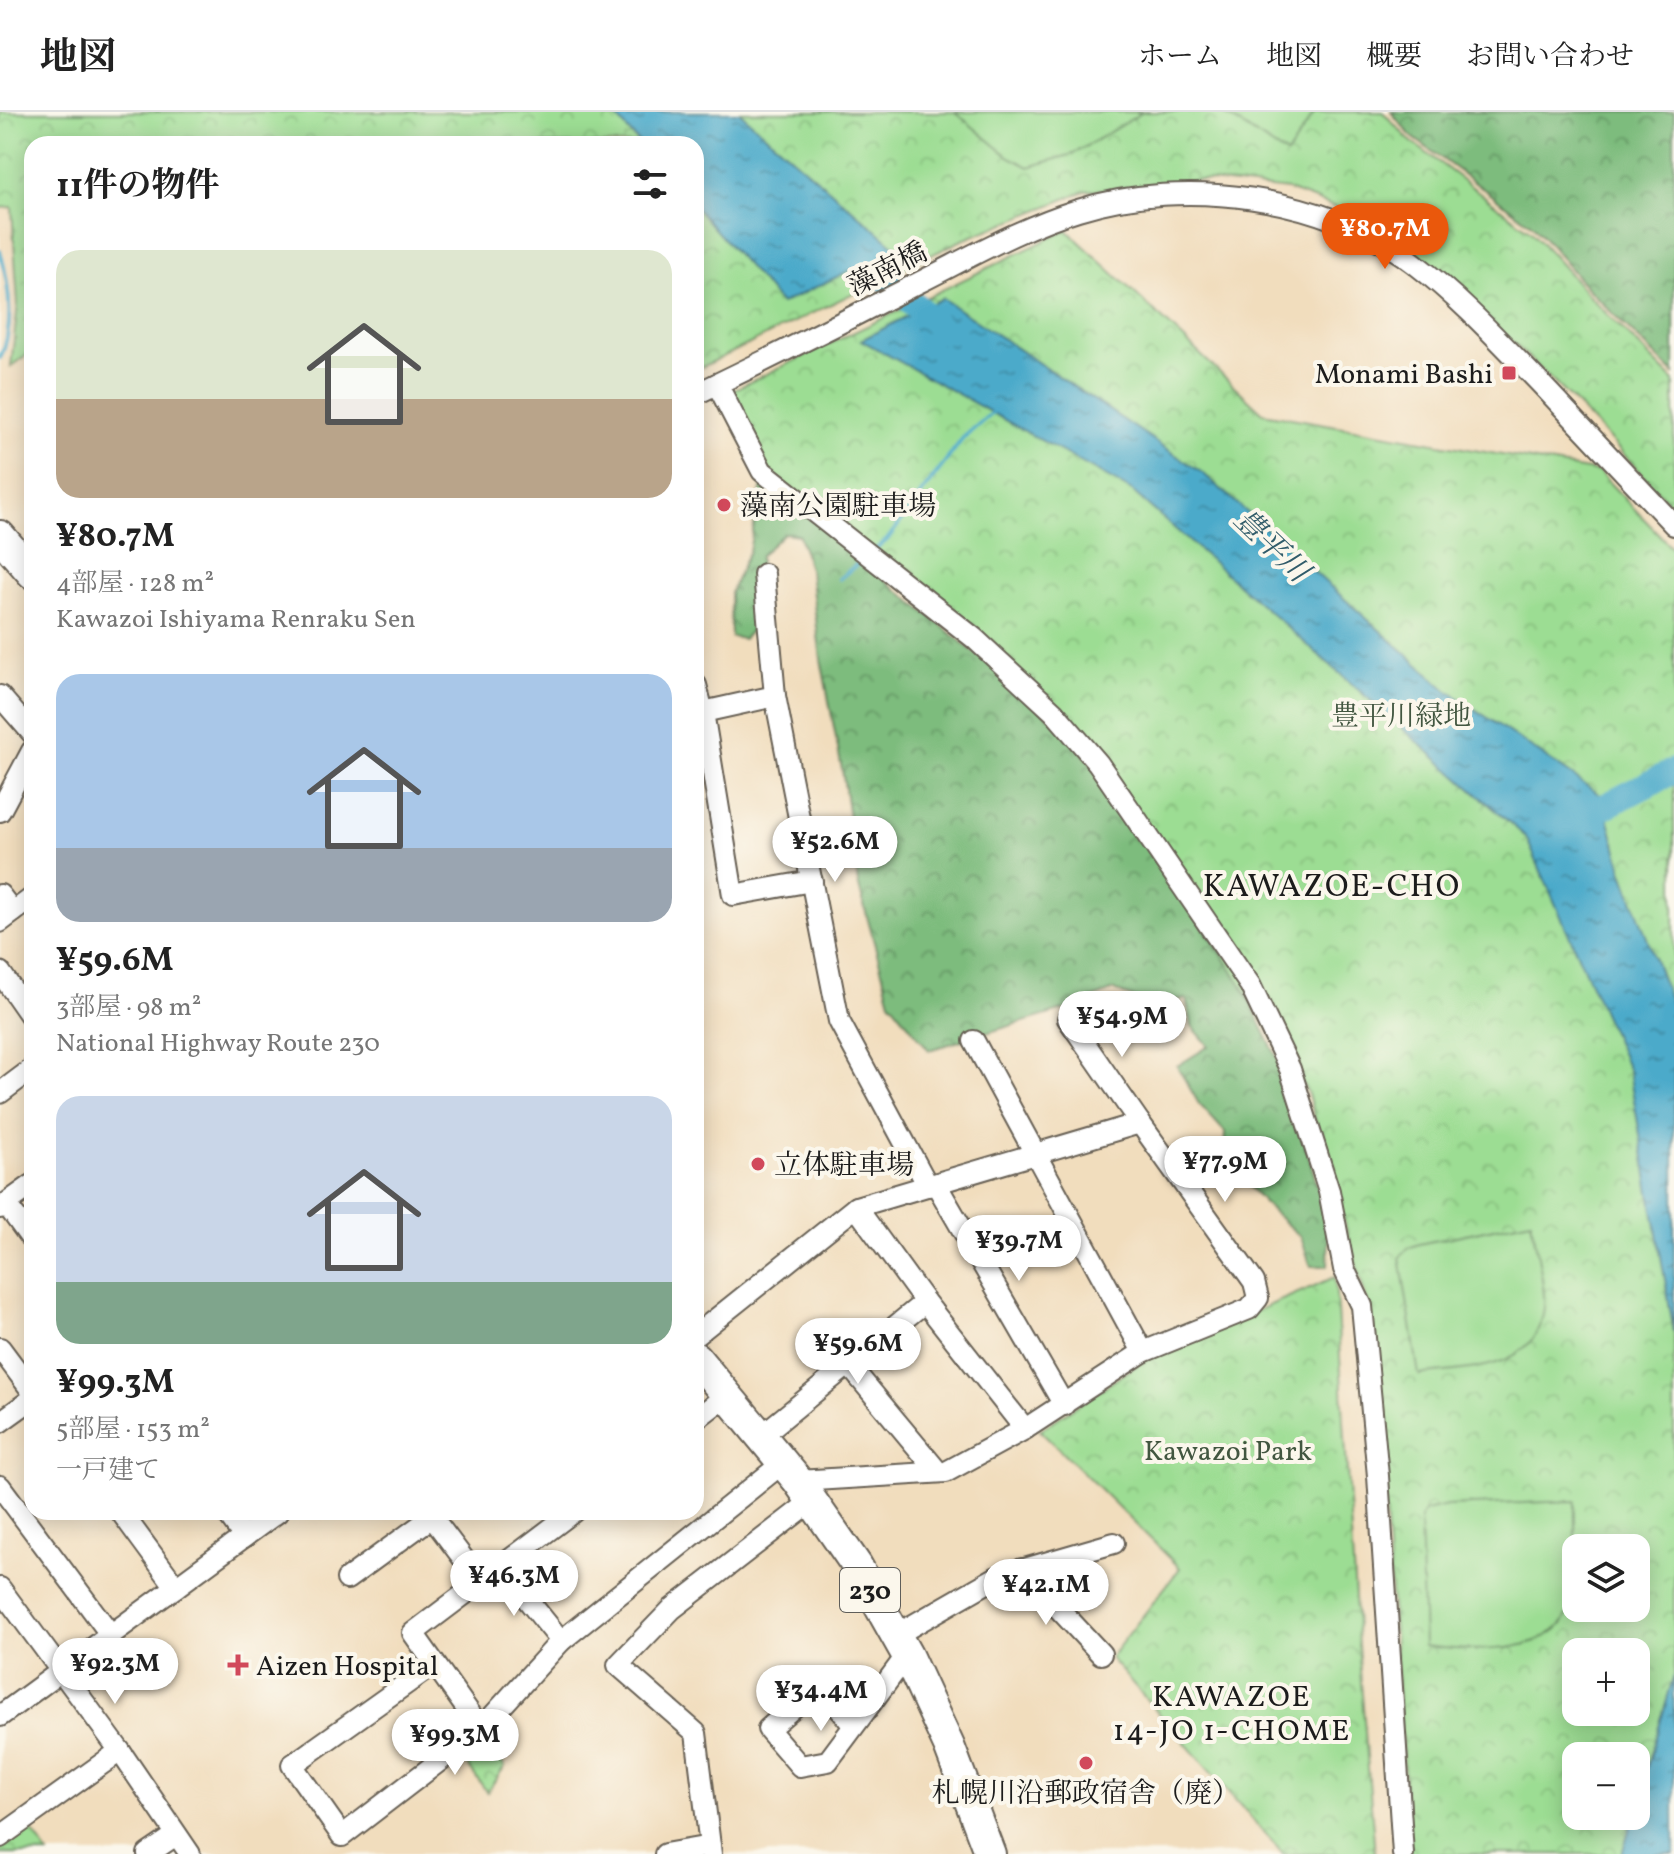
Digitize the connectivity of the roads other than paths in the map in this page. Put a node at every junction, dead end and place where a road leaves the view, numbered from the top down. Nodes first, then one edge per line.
1 (717, 384) junction
2 (704, 390) edge
3 (1674, 525) edge
4 (0, 536) edge
5 (24, 564) edge
6 (764, 574) dead end
7 (0, 696) edge
8 (775, 696) junction
9 (704, 712) edge
10 (704, 718) edge
11 (24, 724) edge
12 (24, 766) edge
13 (0, 811) edge
14 (812, 881) junction
15 (0, 895) edge
16 (24, 904) edge
17 (6, 917) edge
18 (0, 972) edge
19 (24, 1006) edge
20 (1068, 1019) dead end
21 (974, 1041) dead end
22 (24, 1075) edge
23 (0, 1093) edge
24 (1140, 1123) junction
25 (1037, 1154) junction
26 (932, 1185) junction
27 (24, 1191) edge
28 (3, 1206) edge
29 (856, 1207) junction
30 (24, 1231) edge
31 (925, 1302) junction
32 (704, 1329) edge
33 (0, 1348) edge
34 (1143, 1352) junction
35 (849, 1365) junction
36 (704, 1368) edge
37 (24, 1380) edge
38 (727, 1395) junction
39 (24, 1405) edge
40 (1064, 1405) junction
41 (704, 1413) edge
42 (0, 1422) edge
43 (1025, 1429) junction
44 (761, 1436) junction
45 (938, 1472) junction
46 (798, 1481) junction
47 (0, 1486) edge
48 (24, 1518) edge
49 (25, 1520) edge
50 (127, 1520) edge
51 (232, 1520) edge
52 (267, 1520) edge
53 (427, 1520) edge
54 (439, 1520) edge
55 (563, 1520) edge
56 (244, 1537) junction
57 (1114, 1543) dead end
58 (501, 1567) junction
59 (1022, 1569) junction
60 (347, 1579) dead end
61 (481, 1582) junction
62 (176, 1587) junction
63 (0, 1588) edge
64 (111, 1635) junction
65 (561, 1641) junction
66 (901, 1645) junction
67 (1101, 1654) dead end
68 (434, 1664) junction
69 (62, 1671) junction
70 (0, 1716) edge
71 (854, 1726) dead end
72 (481, 1729) junction
73 (120, 1751) junction
74 (176, 1835) junction
75 (0, 1837) edge
76 (711, 1850) edge
77 (148, 1854) edge
78 (190, 1854) edge
79 (665, 1854) edge
80 (990, 1854) edge
81 (1403, 1854) edge

1 - 2 street, 藻南橋
1 - 3 street, 藻南橋
1 - 81 street
4 - 5 highway
6 - 8 street
7 - 11 street
8 - 9 street
8 - 14 street
10 - 14 street
12 - 13 street
14 - 26 street
15 - 17 street
16 - 17 street
18 - 19 street
20 - 24 street
21 - 25 street
22 - 23 street
24 - 25 street
24 - 34 street
25 - 26 street
25 - 34 street
26 - 29 street
26 - 40 street
27 - 28 street
28 - 30 street
29 - 31 street
29 - 32 street
31 - 35 street
31 - 43 street
33 - 37 street
34 - 40 street
35 - 44 street
35 - 45 street
36 - 38 highway, 230
38 - 41 street
38 - 44 highway, 230
39 - 42 street
40 - 43 street
43 - 45 street
44 - 46 highway, 230
45 - 46 street
46 - 65 street
46 - 66 highway, 230
46 - 76 street
47 - 48 street
49 - 64 street
50 - 62 street
51 - 56 street
52 - 56 street
53 - 60 street
54 - 61 street
55 - 58 street
56 - 62 street
57 - 59 street
58 - 61 street
58 - 65 street
59 - 66 street
59 - 67 street
61 - 68 street
62 - 64 street
63 - 69 street
64 - 69 street
65 - 72 street
66 - 71 street
66 - 80 highway, 230
68 - 72 street
68 - 72 street
69 - 70 street
69 - 73 street
73 - 74 street
73 - 75 street
74 - 77 street
74 - 78 street
76 - 79 street

